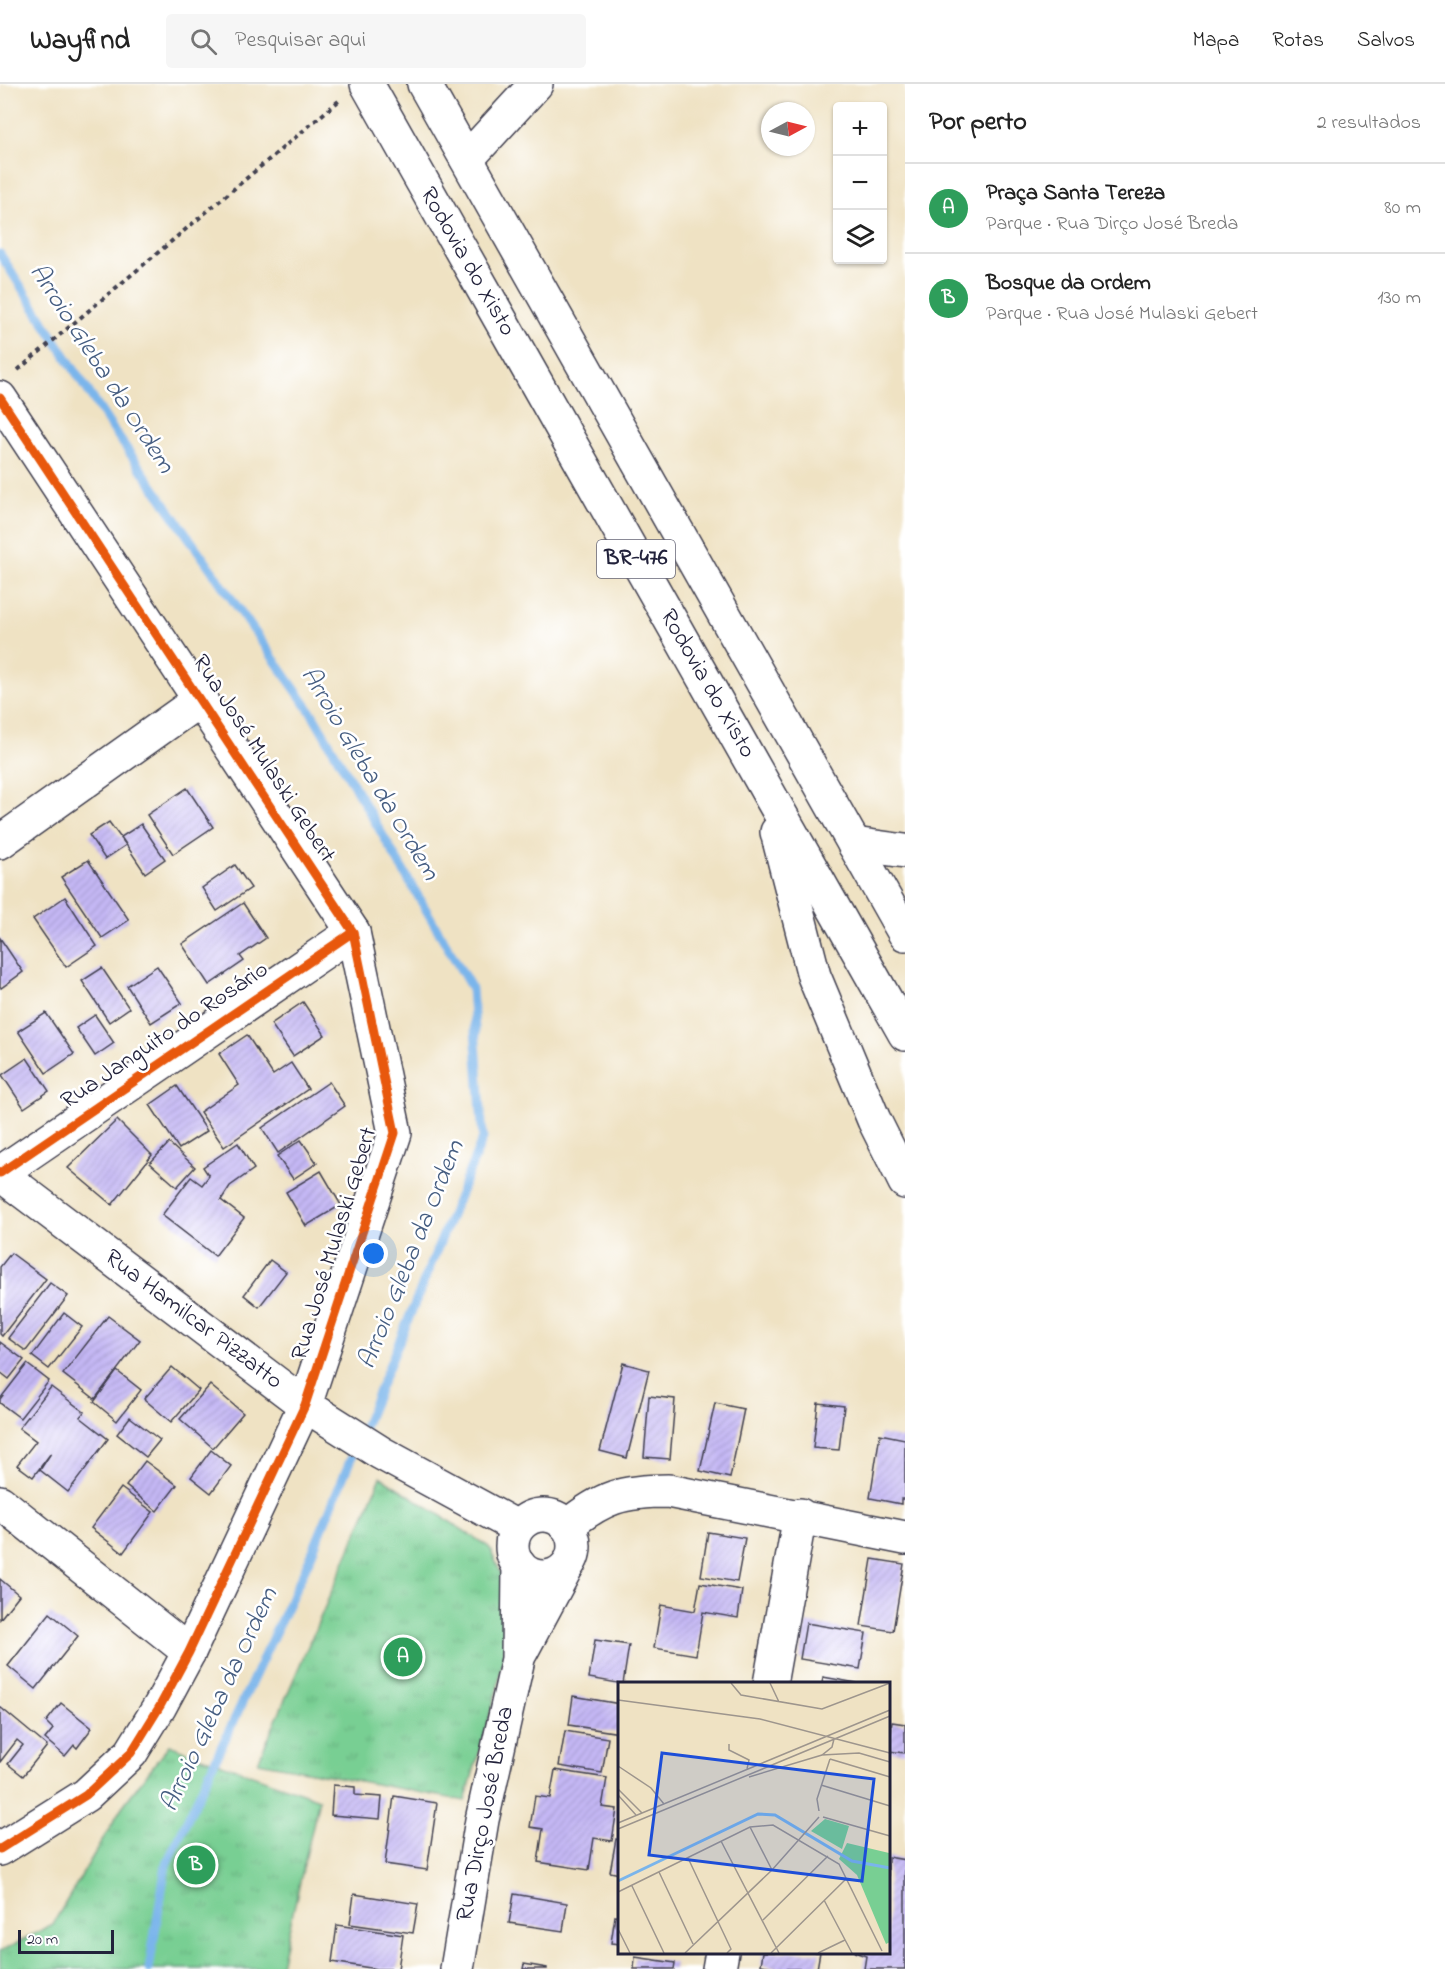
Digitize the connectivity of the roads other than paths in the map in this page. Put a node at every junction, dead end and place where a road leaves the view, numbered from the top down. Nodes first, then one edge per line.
1 (424, 84) edge
2 (536, 84) edge
3 (358, 88) edge
4 (466, 159) junction
5 (7, 407) edge
6 (201, 699) junction
7 (765, 787) junction
8 (0, 842) edge
9 (854, 844) junction
10 (905, 851) edge
11 (353, 932) junction
12 (905, 934) edge
13 (905, 1034) edge
14 (0, 1173) edge
15 (905, 1182) edge
16 (312, 1410) junction
17 (0, 1502) edge
18 (800, 1515) junction
19 (567, 1526) junction
20 (517, 1527) junction
21 (905, 1538) edge
22 (519, 1565) junction
23 (567, 1566) junction
24 (189, 1652) junction
25 (518, 1659) junction
26 (770, 1682) edge
27 (5, 1839) edge
28 (722, 1954) edge
29 (456, 1969) edge
30 (719, 1969) edge

1 - 4 main road, Rodovia do Xisto / BR-476
2 - 4 main road
3 - 7 main road, Rodovia do Xisto / BR-476
4 - 9 main road, Rodovia do Xisto / BR-476
5 - 6 main road, Rua José Mulaski Gebert
6 - 8 main road
6 - 11 main road, Rua José Mulaski Gebert
7 - 13 main road, Rodovia do Xisto / BR-476
7 - 15 main road
9 - 10 main road
9 - 12 main road, Rodovia do Xisto / BR-476
11 - 14 main road, Rua Janguito do Rosário
11 - 16 main road, Rua José Mulaski Gebert
14 - 16 main road, Rua Hamilcar Pizzatto
16 - 20 main road, Rua Hamilcar Pizzatto
16 - 24 main road, Rua José Mulaski Gebert
17 - 24 main road
18 - 19 main road
18 - 21 main road
18 - 26 main road
19 - 20 main road
19 - 23 main road
20 - 22 main road
22 - 23 main road
22 - 25 main road, Rua Dirço José Breda
23 - 25 main road, Rua Dirço José Breda
24 - 27 main road, Rua José Mulaski Gebert
25 - 29 main road, Rua Dirço José Breda
28 - 30 main road

